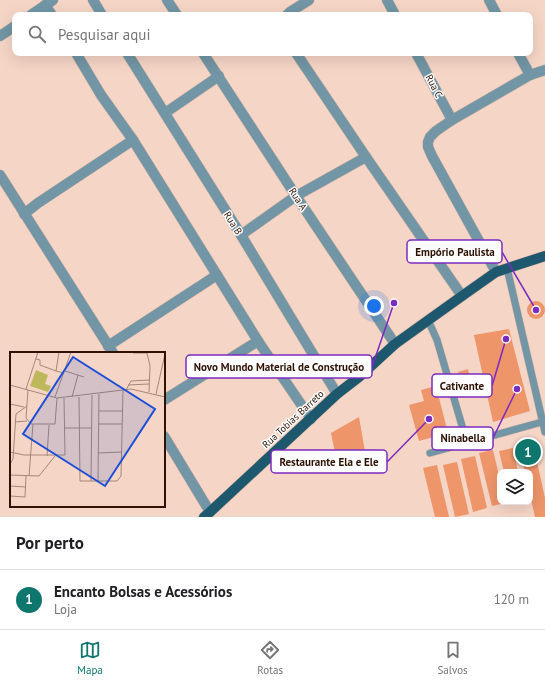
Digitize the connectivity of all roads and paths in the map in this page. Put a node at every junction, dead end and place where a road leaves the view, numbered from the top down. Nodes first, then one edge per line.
1 (93, 0) edge
2 (167, 0) edge
3 (309, 0) edge
4 (387, 0) edge
5 (489, 0) edge
6 (49, 3) edge
7 (36, 12) edge
8 (100, 12) edge
9 (175, 12) edge
10 (290, 12) edge
11 (393, 12) edge
12 (495, 12) edge
13 (12, 28) edge
14 (0, 36) edge
15 (78, 56) edge
16 (129, 56) edge
17 (205, 56) edge
18 (298, 56) edge
19 (418, 56) edge
20 (520, 56) edge
21 (545, 70) edge
22 (530, 75) junction
23 (219, 76) junction
24 (165, 113) junction
25 (452, 120) junction
26 (132, 140) junction
27 (366, 157) junction
28 (0, 175) edge
29 (296, 196) junction
30 (24, 214) junction
31 (241, 235) junction
32 (545, 256) edge
33 (507, 268) junction
34 (496, 272) junction
35 (217, 275) junction
36 (462, 296) junction
37 (428, 320) junction
38 (258, 341) junction
39 (396, 344) junction
40 (110, 349) edge
41 (337, 394) junction
42 (165, 399) edge
43 (542, 410) edge
44 (311, 419) junction
45 (542, 422) junction
46 (545, 432) edge
47 (165, 438) edge
48 (467, 443) junction
49 (430, 453) dead end
50 (207, 515) edge

1 - 8 street
2 - 9 street
3 - 10 street
4 - 11 street
5 - 12 street
6 - 7 street
13 - 14 street
15 - 26 street
16 - 24 street, Rua B
17 - 23 street, Rua A
18 - 27 street
19 - 25 street, Rua C
20 - 22 street
21 - 22 street
22 - 25 street
23 - 24 street
23 - 29 street, Rua A
24 - 31 street, Rua B
25 - 34 street
26 - 30 street
26 - 35 street
27 - 29 street
27 - 36 street
28 - 30 street
29 - 31 street
29 - 39 street, Rua A
30 - 40 street
31 - 41 street, Rua B
32 - 33 main road, Rua Tobias Barreto
33 - 34 main road, Rua Tobias Barreto
33 - 43 lane
34 - 36 main road, Rua Tobias Barreto
35 - 38 street
35 - 40 street
36 - 37 main road, Rua Tobias Barreto
37 - 39 main road, Rua Tobias Barreto
37 - 48 lane
38 - 42 street
38 - 44 street
39 - 41 main road, Rua Tobias Barreto
41 - 44 main road, Rua Tobias Barreto
43 - 45 lane
44 - 50 main road, Rua Tobias Barreto
45 - 46 lane
45 - 48 lane
47 - 50 street
48 - 49 lane

